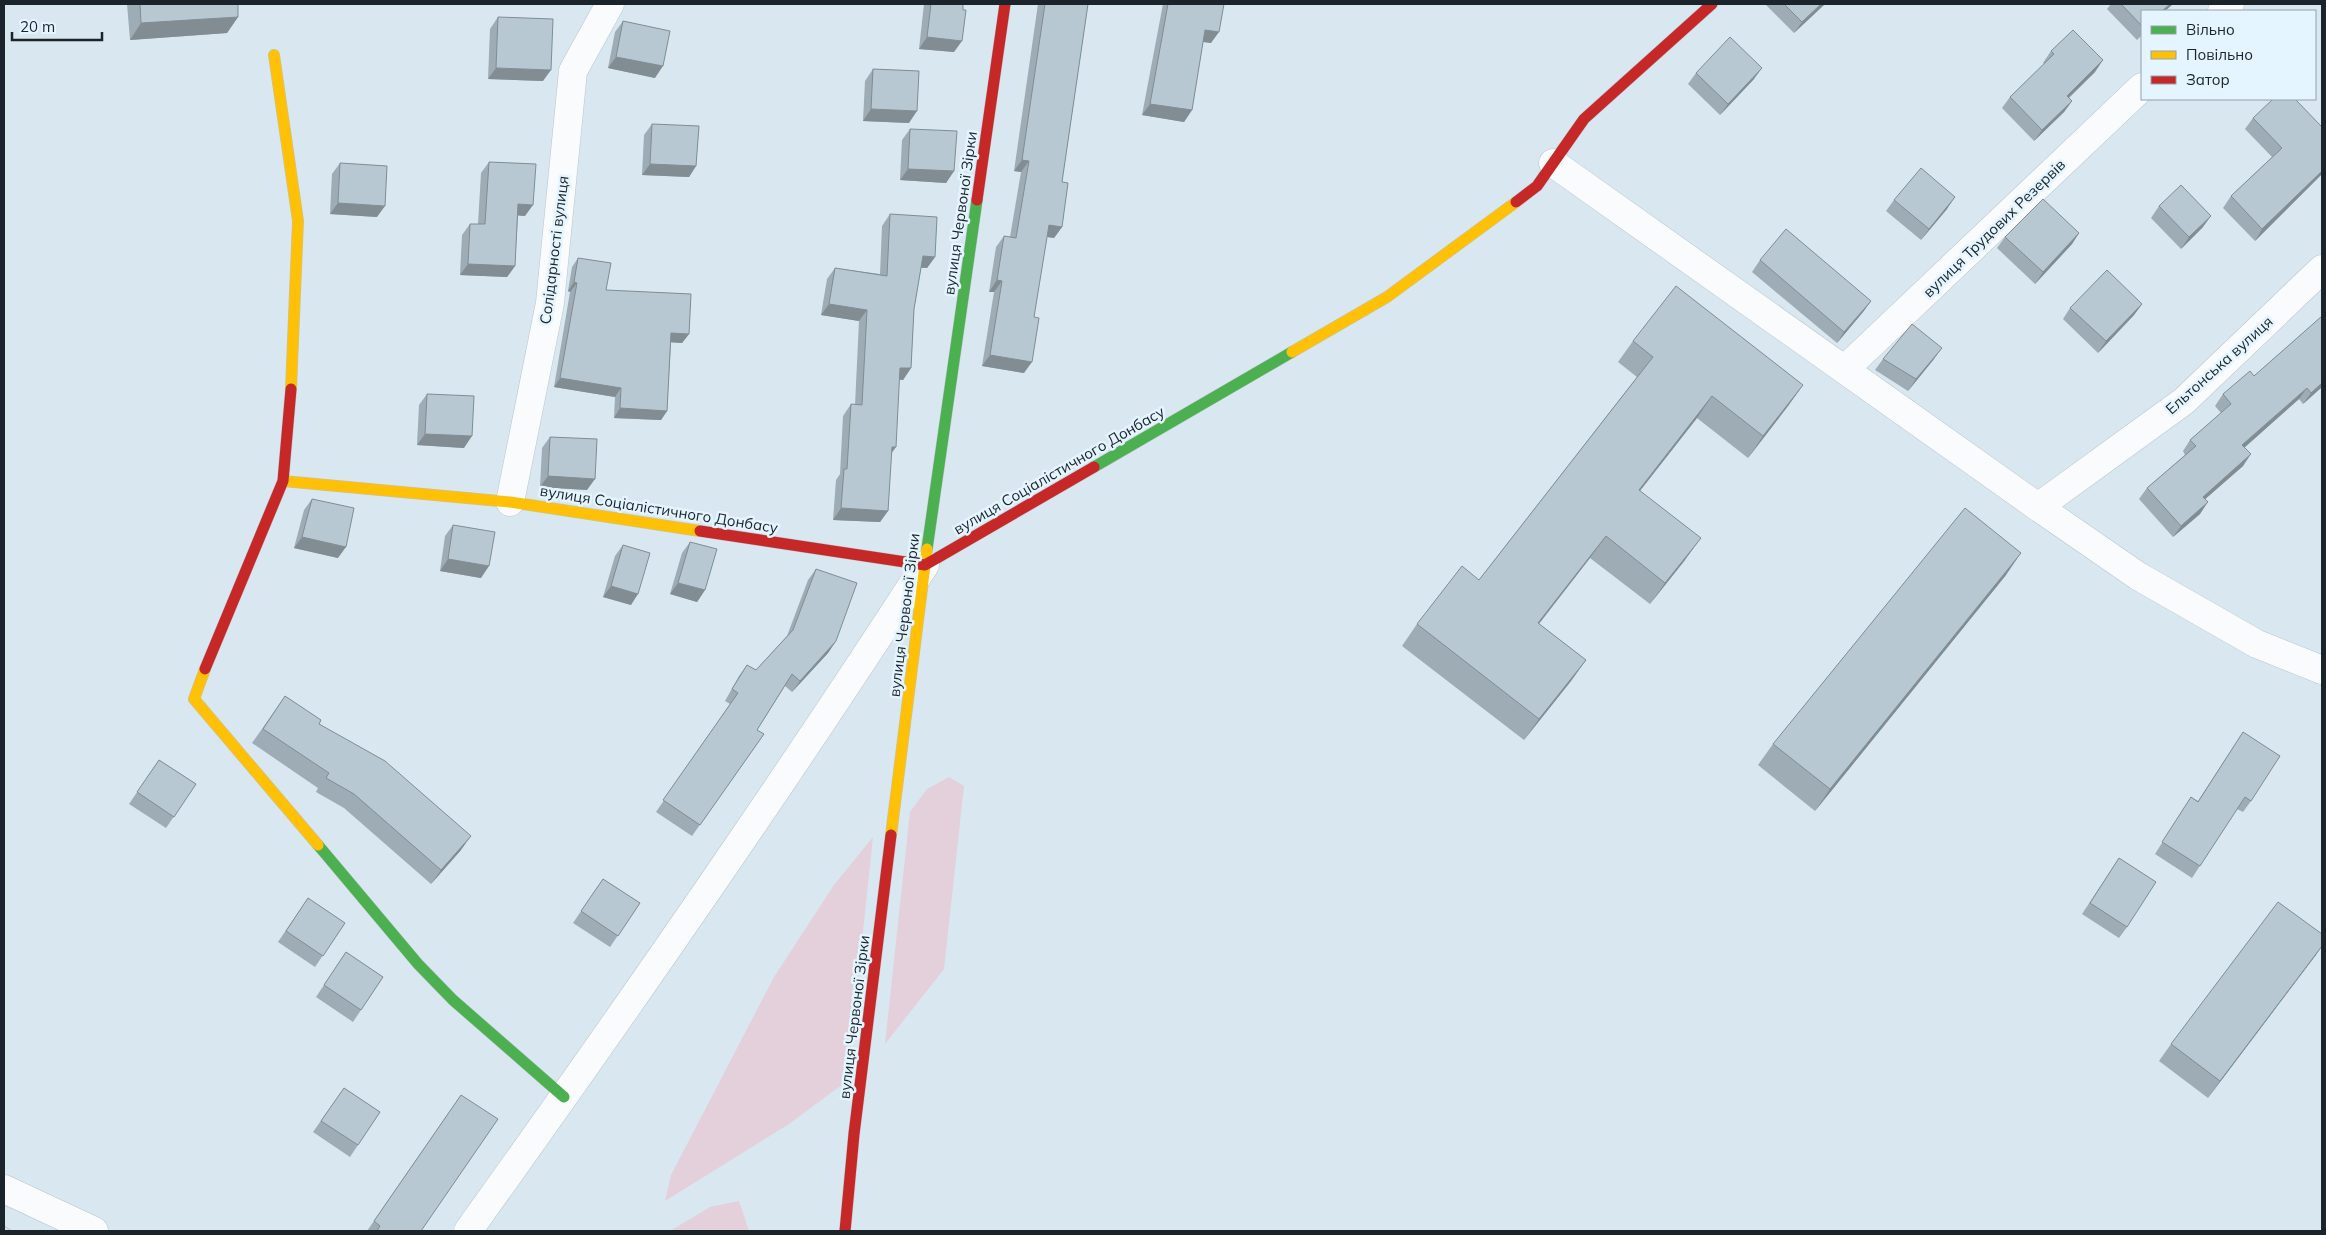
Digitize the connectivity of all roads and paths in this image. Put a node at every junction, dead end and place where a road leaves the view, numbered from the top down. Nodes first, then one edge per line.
1 (610, 4) edge
2 (1005, 4) edge
3 (1712, 4) edge
4 (274, 55) dead end
5 (2141, 88) edge
6 (1554, 163) junction
7 (2322, 269) edge
8 (1845, 369) junction
9 (283, 481) junction
10 (510, 502) junction
11 (2038, 507) junction
12 (925, 565) junction
13 (2322, 670) edge
14 (564, 1097) junction
15 (4, 1189) edge
16 (94, 1231) edge
17 (468, 1231) edge
18 (845, 1231) edge

1 - 10 street, Солідарності вулиця
2 - 12 street, вулиця Червоної Зірки
3 - 6 street, вулиця Соціалістичного Донбасу
4 - 9 street
5 - 8 street, вулиця Трудових Резервів
6 - 8 street
6 - 12 street, вулиця Соціалістичного Донбасу
7 - 11 street, Ельтонська вулиця
8 - 11 street
9 - 10 street, вулиця Соціалістичного Донбасу
9 - 14 street
10 - 12 street, вулиця Соціалістичного Донбасу
11 - 13 street
12 - 14 street
12 - 18 street, вулиця Червоної Зірки
14 - 17 street
15 - 16 street

